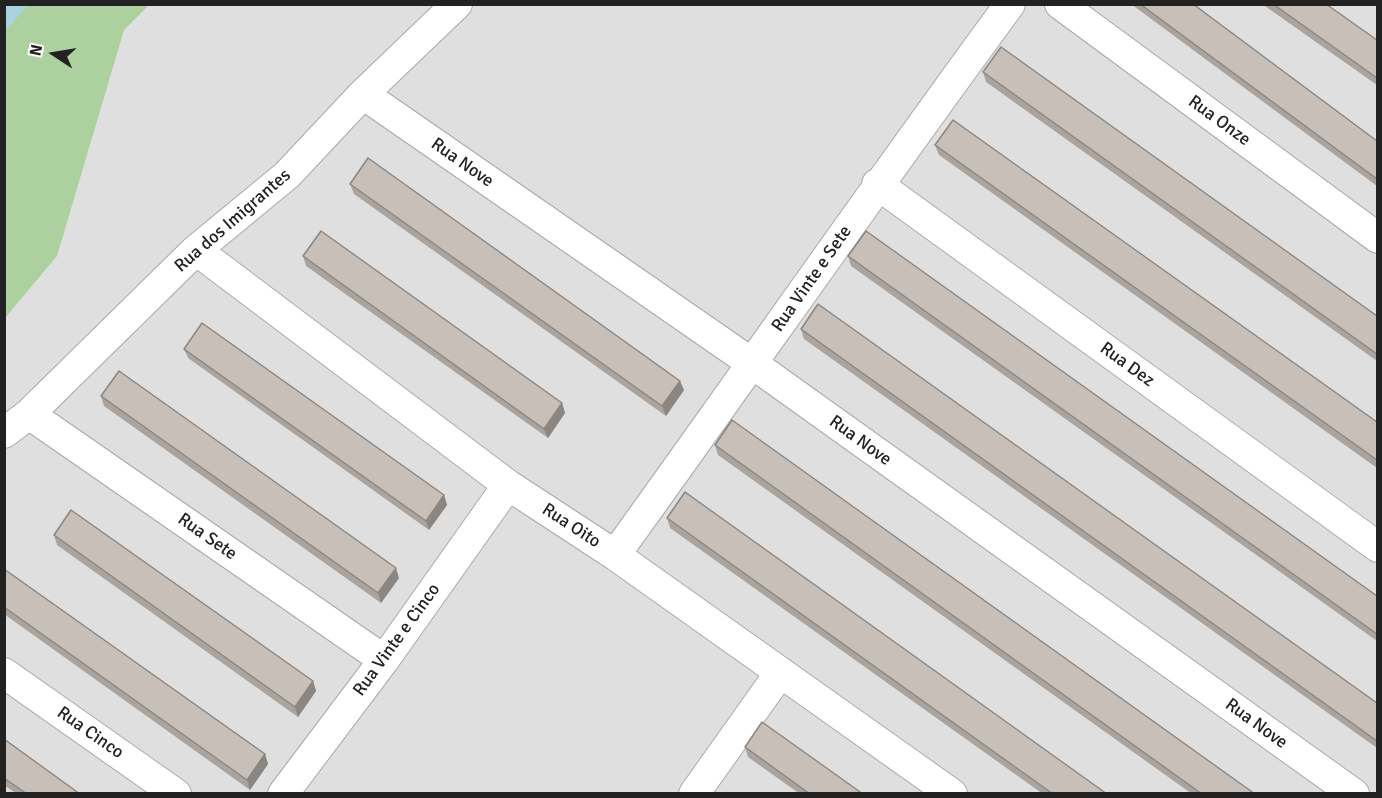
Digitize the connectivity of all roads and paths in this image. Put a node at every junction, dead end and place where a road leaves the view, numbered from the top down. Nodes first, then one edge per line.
1 (457, 4) edge
2 (1010, 4) edge
3 (1060, 4) edge
4 (363, 94) junction
5 (877, 184) junction
6 (1377, 238) edge
7 (196, 250) junction
8 (753, 364) junction
9 (29, 414) junction
10 (4, 433) edge
11 (508, 485) junction
12 (1377, 547) edge
13 (615, 555) junction
14 (384, 660) junction
15 (4, 673) edge
16 (780, 673) junction
17 (176, 794) edge
18 (283, 794) edge
19 (694, 794) edge
20 (952, 794) edge
21 (1354, 794) edge

1 - 4 street, Rua dos Imigrantes
2 - 5 street, Rua Vinte e Sete
3 - 6 street, Rua Onze
4 - 7 street, Rua dos Imigrantes
4 - 8 street, Rua Nove
5 - 8 street, Rua Vinte e Sete
5 - 12 street, Rua Dez
7 - 9 street, Rua dos Imigrantes
7 - 11 street, Rua Oito
8 - 13 street, Rua Vinte e Sete
8 - 21 street, Rua Nove
9 - 10 street, Rua dos Imigrantes
9 - 14 street, Rua Sete
11 - 13 street, Rua Oito
11 - 14 street, Rua Vinte e Cinco
13 - 16 street, Rua Oito
14 - 18 street, Rua Vinte e Cinco
15 - 17 street, Rua Cinco
16 - 19 street
16 - 20 street, Rua Oito

